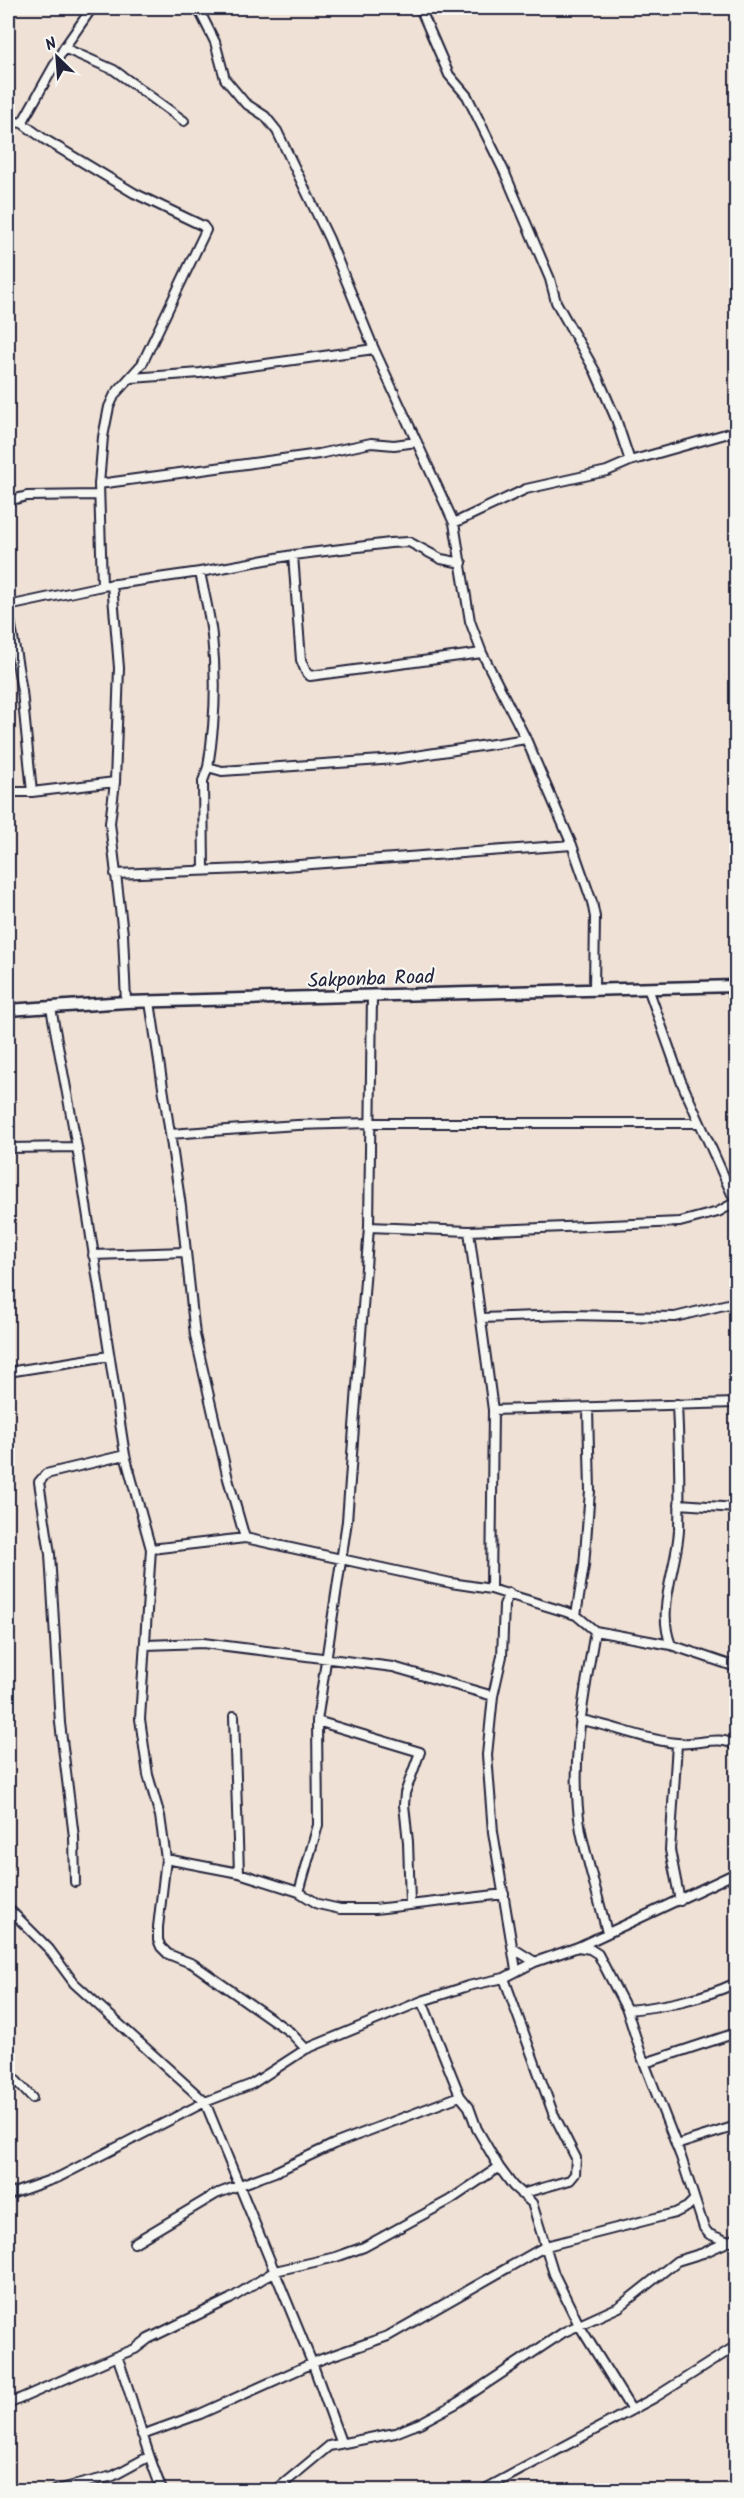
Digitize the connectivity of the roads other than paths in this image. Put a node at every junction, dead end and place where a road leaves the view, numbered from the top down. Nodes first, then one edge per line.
1 (92, 8) edge
2 (198, 8) edge
3 (420, 8) edge
4 (64, 48) junction
5 (8, 121) edge
6 (184, 121) dead end
7 (22, 123) junction
8 (374, 349) junction
9 (132, 378) junction
10 (736, 431) edge
11 (417, 442) junction
12 (630, 461) junction
13 (99, 484) junction
14 (99, 495) junction
15 (8, 501) edge
16 (454, 523) junction
17 (293, 555) junction
18 (462, 563) junction
19 (200, 572) junction
20 (112, 584) junction
21 (102, 585) junction
22 (8, 607) edge
23 (482, 653) junction
24 (526, 739) junction
25 (207, 767) junction
26 (115, 782) junction
27 (8, 792) edge
28 (32, 792) junction
29 (572, 845) junction
30 (204, 870) junction
31 (116, 874) junction
32 (733, 986) edge
33 (594, 988) junction
34 (648, 988) junction
35 (372, 996) junction
36 (126, 1002) junction
37 (150, 1002) junction
38 (736, 1003) edge
39 (51, 1008) junction
40 (8, 1010) edge
41 (370, 1123) junction
42 (699, 1123) junction
43 (170, 1134) junction
44 (77, 1147) junction
45 (8, 1148) edge
46 (736, 1203) edge
47 (369, 1227) junction
48 (469, 1231) junction
49 (186, 1252) junction
50 (93, 1255) junction
51 (736, 1302) edge
52 (482, 1318) junction
53 (109, 1356) junction
54 (8, 1372) edge
55 (736, 1403) edge
56 (677, 1404) junction
57 (588, 1409) junction
58 (493, 1410) junction
59 (125, 1455) junction
60 (679, 1504) junction
61 (736, 1508) edge
62 (245, 1538) junction
63 (151, 1549) junction
64 (342, 1560) junction
65 (491, 1588) junction
66 (509, 1593) junction
67 (576, 1615) junction
68 (595, 1631) junction
69 (146, 1645) junction
70 (671, 1645) junction
71 (325, 1658) junction
72 (736, 1667) edge
73 (493, 1696) junction
74 (234, 1716) dead end
75 (580, 1720) junction
76 (317, 1721) junction
77 (677, 1744) junction
78 (736, 1746) edge
79 (166, 1859) junction
80 (239, 1873) junction
81 (736, 1873) edge
82 (75, 1882) dead end
83 (299, 1892) junction
84 (504, 1894) junction
85 (680, 1901) junction
86 (410, 1903) junction
87 (8, 1908) edge
88 (607, 1933) junction
89 (578, 1947) junction
90 (514, 1949) junction
91 (535, 1962) junction
92 (516, 1970) junction
93 (504, 1978) junction
94 (736, 1983) edge
95 (422, 2001) junction
96 (627, 2010) junction
97 (736, 2033) edge
98 (306, 2049) junction
99 (645, 2063) junction
100 (8, 2072) edge
101 (460, 2096) junction
102 (32, 2098) dead end
103 (204, 2102) junction
104 (736, 2126) edge
105 (676, 2145) junction
106 (499, 2167) junction
107 (239, 2186) junction
108 (521, 2194) junction
109 (8, 2195) edge
110 (693, 2201) junction
111 (736, 2238) edge
112 (726, 2241) junction
113 (134, 2243) dead end
114 (546, 2246) junction
115 (275, 2271) junction
116 (579, 2325) junction
117 (736, 2346) edge
118 (117, 2356) junction
119 (313, 2365) junction
120 (8, 2404) edge
121 (631, 2409) junction
122 (142, 2435) junction
123 (341, 2442) junction
124 (148, 2457) junction
125 (56, 2490) edge
126 (162, 2490) edge
127 (276, 2490) edge
128 (483, 2490) edge

1 - 4 street
2 - 8 street
3 - 12 street
4 - 6 street
4 - 7 street
5 - 7 street
7 - 9 street
8 - 9 street
8 - 11 street
9 - 13 street
10 - 12 street
11 - 13 street
11 - 16 street
12 - 16 street
13 - 14 street
14 - 15 street
14 - 21 street
16 - 18 street
17 - 18 street
17 - 19 street
17 - 23 street
18 - 23 street
19 - 20 street
19 - 25 street
20 - 21 street
20 - 26 street
21 - 22 street
22 - 28 street
23 - 24 street
24 - 25 street
24 - 29 street
25 - 30 street
26 - 28 street
26 - 31 street
27 - 28 street
29 - 30 street
29 - 33 street
30 - 31 street
31 - 36 street
32 - 34 main road, Sakponba Road
32 - 38 street
33 - 34 main road, Sakponba Road
33 - 35 main road, Sakponba Road
34 - 42 street
35 - 37 main road, Sakponba Road
35 - 41 street
36 - 37 main road, Sakponba Road
36 - 39 main road, Sakponba Road
37 - 43 street
39 - 40 main road, Sakponba Road
39 - 44 street
41 - 42 street
41 - 43 street
41 - 47 street
42 - 46 street
43 - 49 street
44 - 45 street
44 - 50 street
46 - 48 street
47 - 48 street
47 - 64 street
48 - 52 street
49 - 50 street
49 - 62 street
50 - 53 street
51 - 52 street
52 - 58 street
53 - 54 street
53 - 59 street
55 - 56 street
56 - 57 street
56 - 60 street
57 - 58 street
57 - 67 street
58 - 65 street
59 - 63 street
59 - 82 street
60 - 61 street
60 - 70 street
62 - 63 street
62 - 64 street
63 - 69 street
64 - 65 street
64 - 71 street
65 - 66 street
66 - 67 street
66 - 73 street
67 - 68 street
68 - 70 street
68 - 75 street
69 - 71 street
69 - 79 street
70 - 72 street
71 - 73 street
71 - 76 street
73 - 84 street
74 - 80 street
75 - 77 street
75 - 88 street
76 - 83 street
76 - 86 street
77 - 78 street
77 - 85 street
79 - 80 street
79 - 98 street
80 - 83 street
81 - 85 street
83 - 86 street
84 - 86 street
84 - 90 street
85 - 88 street
87 - 103 street
88 - 89 street
89 - 91 street
89 - 96 street
90 - 91 street
90 - 92 street
91 - 92 street
92 - 93 street
93 - 95 street
93 - 108 street
94 - 96 street
95 - 98 street
95 - 101 street
96 - 99 street
97 - 99 street
98 - 103 street
99 - 105 street
100 - 102 street
101 - 106 street
101 - 107 street
103 - 107 street
103 - 109 street
104 - 105 street
105 - 110 street
106 - 108 street
106 - 115 street
107 - 113 street
107 - 115 street
108 - 114 street
110 - 112 street
110 - 114 street
111 - 112 street
112 - 116 street
114 - 116 street
114 - 119 street
115 - 118 street
115 - 119 street
116 - 121 street
116 - 123 street
117 - 121 street
118 - 120 street
118 - 122 street
119 - 122 street
119 - 123 street
121 - 128 street
122 - 124 street
123 - 127 street
124 - 125 street
124 - 126 street

